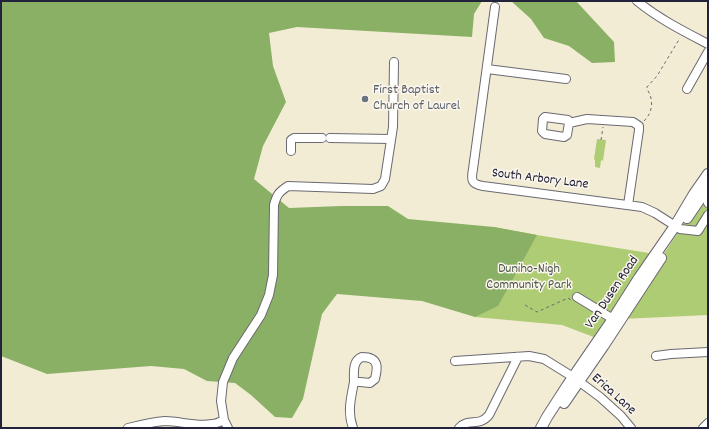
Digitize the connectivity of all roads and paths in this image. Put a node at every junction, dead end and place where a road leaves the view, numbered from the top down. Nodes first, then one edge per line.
1 (637, 1) edge
2 (495, 7) dead end
3 (683, 31) junction
4 (708, 44) edge
5 (708, 52) edge
6 (394, 62) dead end
7 (487, 69) junction
8 (566, 80) dead end
9 (687, 89) dead end
10 (604, 120) junction
11 (569, 123) dead end
12 (639, 126) junction
13 (391, 139) junction
14 (601, 140) dead end
15 (291, 151) dead end
16 (708, 174) edge
17 (707, 194) edge
18 (628, 205) junction
19 (708, 215) edge
20 (678, 227) junction
21 (577, 297) joint
22 (524, 305) dead end
23 (615, 321) junction
24 (708, 352) edge
25 (656, 356) dead end
26 (518, 357) junction
27 (455, 361) dead end
28 (576, 379) junction
29 (354, 382) dead end
30 (224, 420) junction
31 (708, 422) edge
32 (128, 428) edge
33 (228, 428) edge
34 (352, 428) edge
35 (459, 428) edge
36 (541, 428) edge
37 (548, 428) edge
38 (631, 428) edge
39 (703, 428) edge

1 - 3 street
2 - 7 street, South Arbory Lane
3 - 4 street
3 - 12 path
5 - 9 street
6 - 13 street
7 - 8 street
7 - 18 street, South Arbory Lane
10 - 11 street
10 - 12 street
10 - 14 path
12 - 18 street
13 - 15 street
13 - 30 street
16 - 20 main road, Van Dusen Road
17 - 20 main road, Van Dusen Road
18 - 20 street, South Arbory Lane
19 - 20 street
20 - 23 main road, Van Dusen Road
21 - 22 path
21 - 23 street
23 - 28 main road, Van Dusen Road
24 - 25 street
26 - 27 street, Erica Lane
26 - 28 street, Erica Lane
26 - 35 street
28 - 36 main road, Van Dusen Road
28 - 37 main road, Van Dusen Road
28 - 38 street, Erica Lane
29 - 34 street
30 - 32 street
30 - 33 street
31 - 39 street

